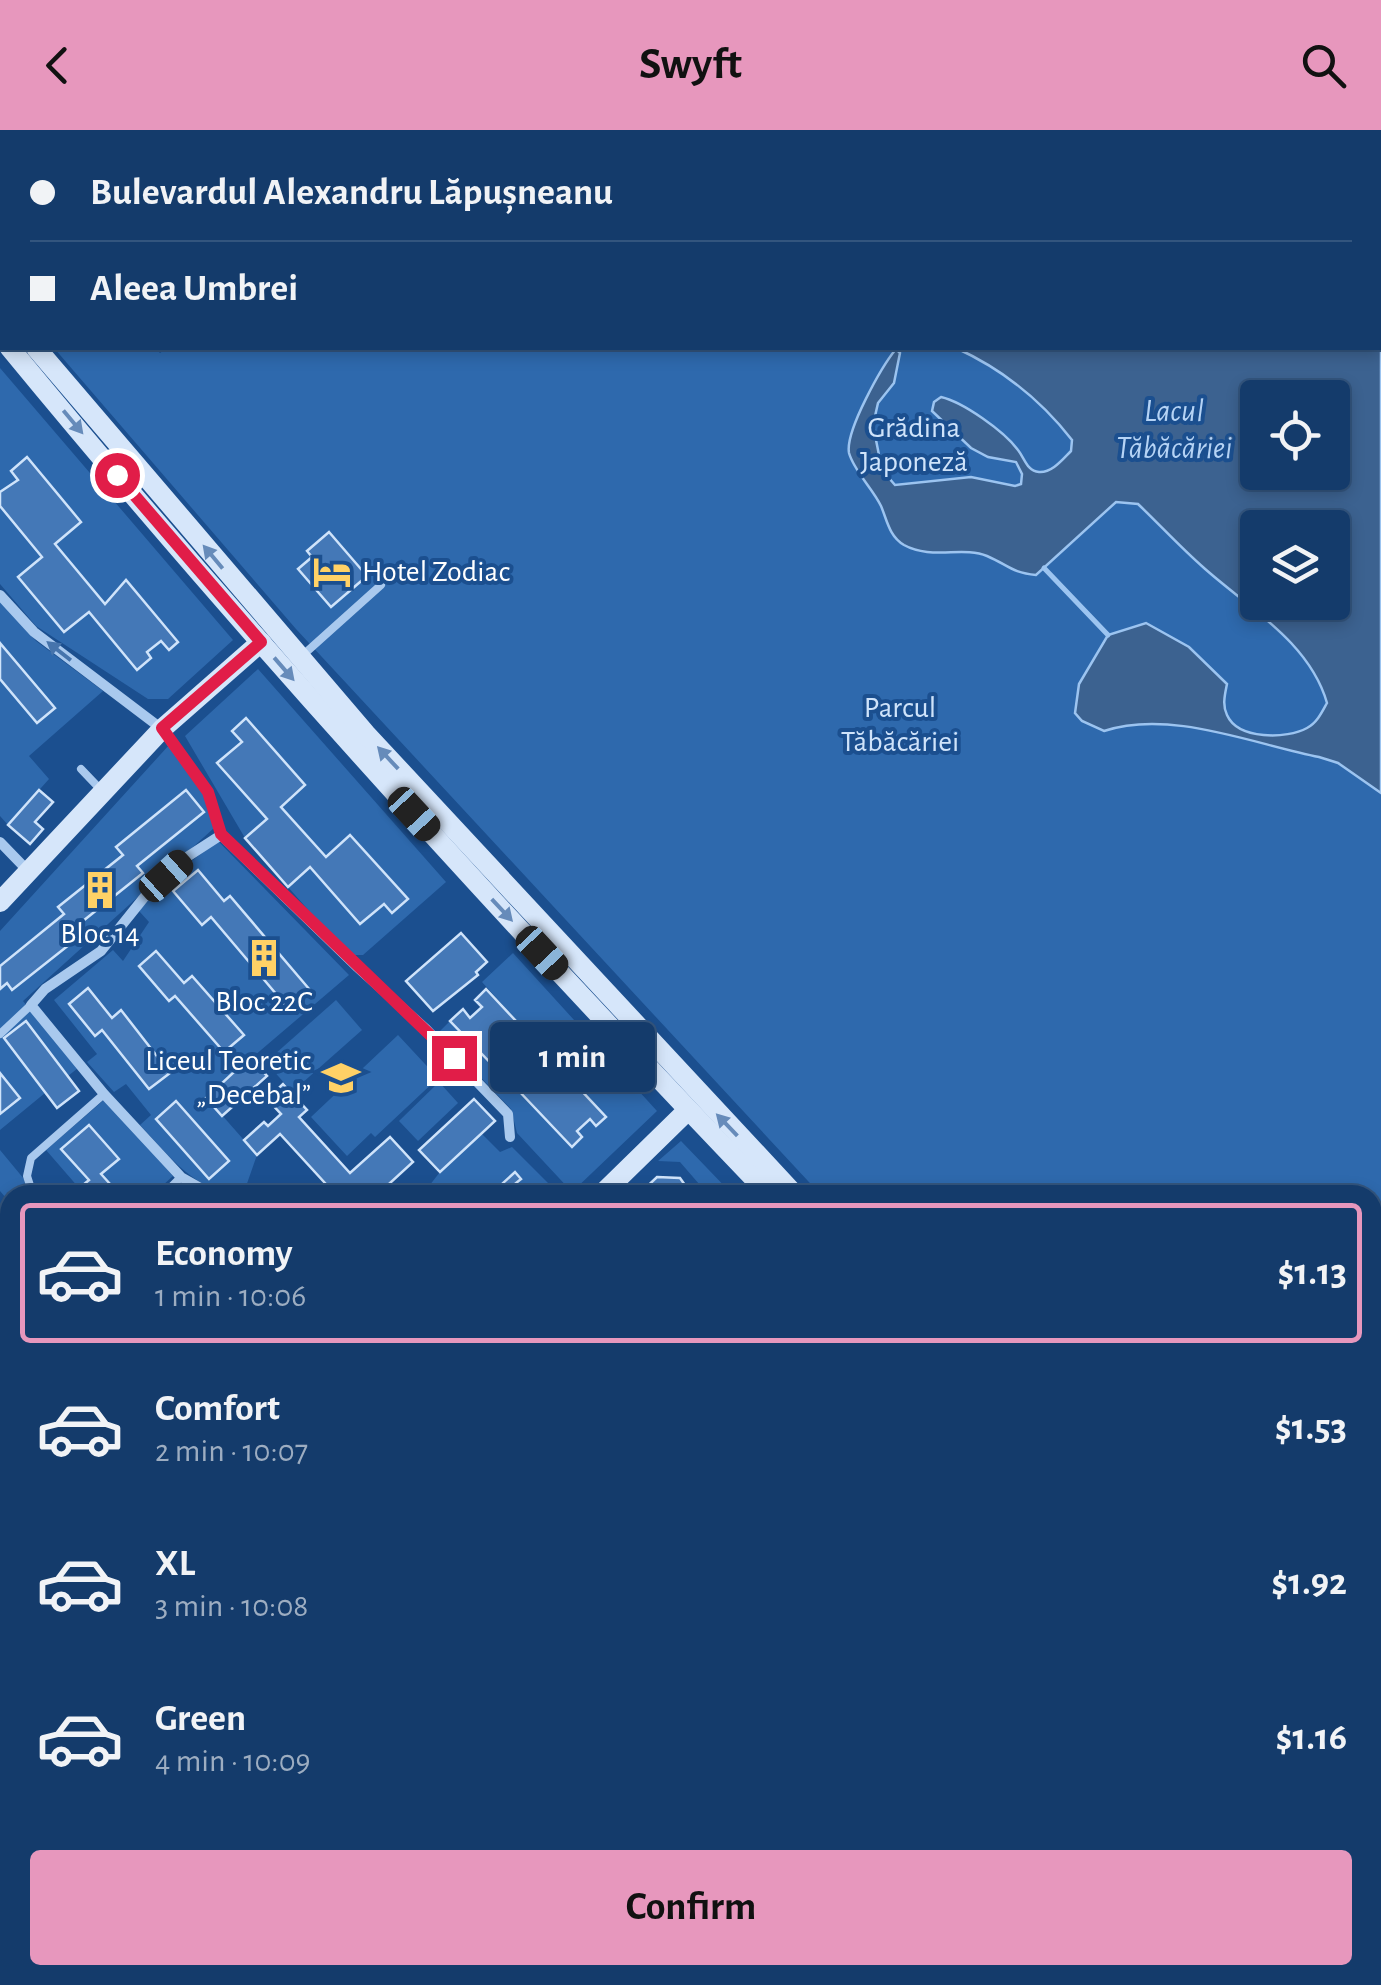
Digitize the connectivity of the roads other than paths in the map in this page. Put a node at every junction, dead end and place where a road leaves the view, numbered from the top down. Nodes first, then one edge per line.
1 (12, 350) edge
2 (38, 350) edge
3 (380, 585) dead end
4 (0, 595) edge
5 (261, 642) junction
6 (299, 658) junction
7 (162, 728) junction
8 (81, 769) dead end
9 (103, 792) junction
10 (221, 834) junction
11 (0, 842) edge
12 (29, 872) junction
13 (0, 902) edge
14 (31, 1006) junction
15 (0, 1034) edge
16 (104, 1094) junction
17 (688, 1110) junction
18 (510, 1138) dead end
19 (181, 1177) junction
20 (30, 1185) edge
21 (173, 1185) edge
22 (195, 1185) edge
23 (612, 1185) edge
24 (760, 1185) edge
25 (785, 1185) edge

1 -> 5 main road
6 -> 2 main road
3 - 6 lane
7 -> 4 street
5 - 7 main road
5 -> 17 main road
25 -> 6 main road
7 - 9 main road
7 - 10 street
8 - 9 lane
9 - 12 main road
10 - 14 street
10 - 18 street
11 - 12 street
12 - 13 main road
14 - 15 lane
14 - 16 street
16 - 19 street
16 - 20 lane
17 - 23 main road
17 - 24 main road
19 - 21 lane
19 - 22 street

